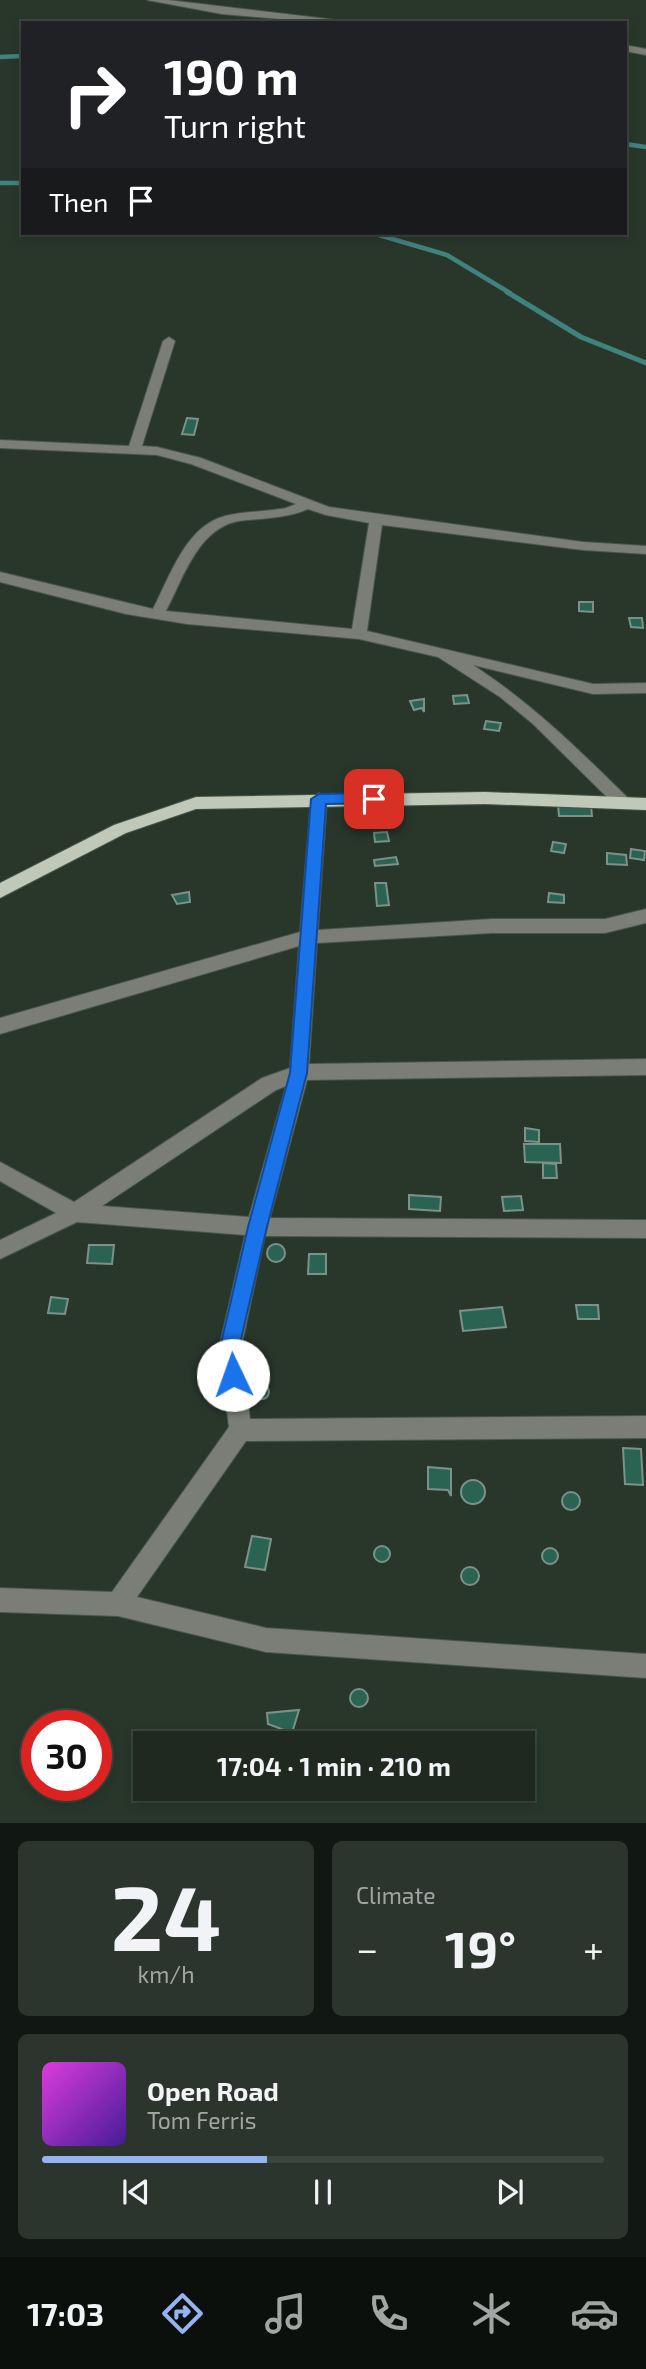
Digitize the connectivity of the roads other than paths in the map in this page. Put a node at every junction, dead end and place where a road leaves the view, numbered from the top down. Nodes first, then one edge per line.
1 (152, 0) edge
2 (336, 21) edge
3 (627, 48) edge
4 (646, 52) edge
5 (169, 341) dead end
6 (0, 444) edge
7 (134, 450) junction
8 (309, 503) junction
9 (376, 520) junction
10 (646, 550) edge
11 (0, 577) edge
12 (157, 614) junction
13 (359, 634) junction
14 (443, 653) junction
15 (646, 688) edge
16 (319, 799) junction
17 (622, 802) junction
18 (646, 804) edge
19 (0, 891) edge
20 (646, 916) edge
21 (308, 937) junction
22 (0, 1026) edge
23 (646, 1067) edge
24 (299, 1073) junction
25 (0, 1171) edge
26 (75, 1213) junction
27 (257, 1227) junction
28 (646, 1230) edge
29 (0, 1250) edge
30 (646, 1427) edge
31 (240, 1430) junction
32 (0, 1600) edge
33 (118, 1604) junction
34 (646, 1666) edge

1 - 2 street
3 - 4 street
5 - 7 street
6 - 7 street
7 - 8 street
8 - 9 street
8 - 12 street
9 - 10 street
9 - 13 street
11 - 12 street
12 - 13 street
13 - 14 street
14 - 15 street
14 - 17 street
16 - 17 main road
16 - 19 main road
16 - 21 street
17 - 18 main road
20 - 21 street
21 - 22 street
21 - 24 street
23 - 24 street
24 - 26 street
24 - 27 street
25 - 26 street
26 - 27 street
26 - 29 street
27 - 28 street
27 - 31 street
30 - 31 street
31 - 33 street
32 - 33 street
33 - 34 street

